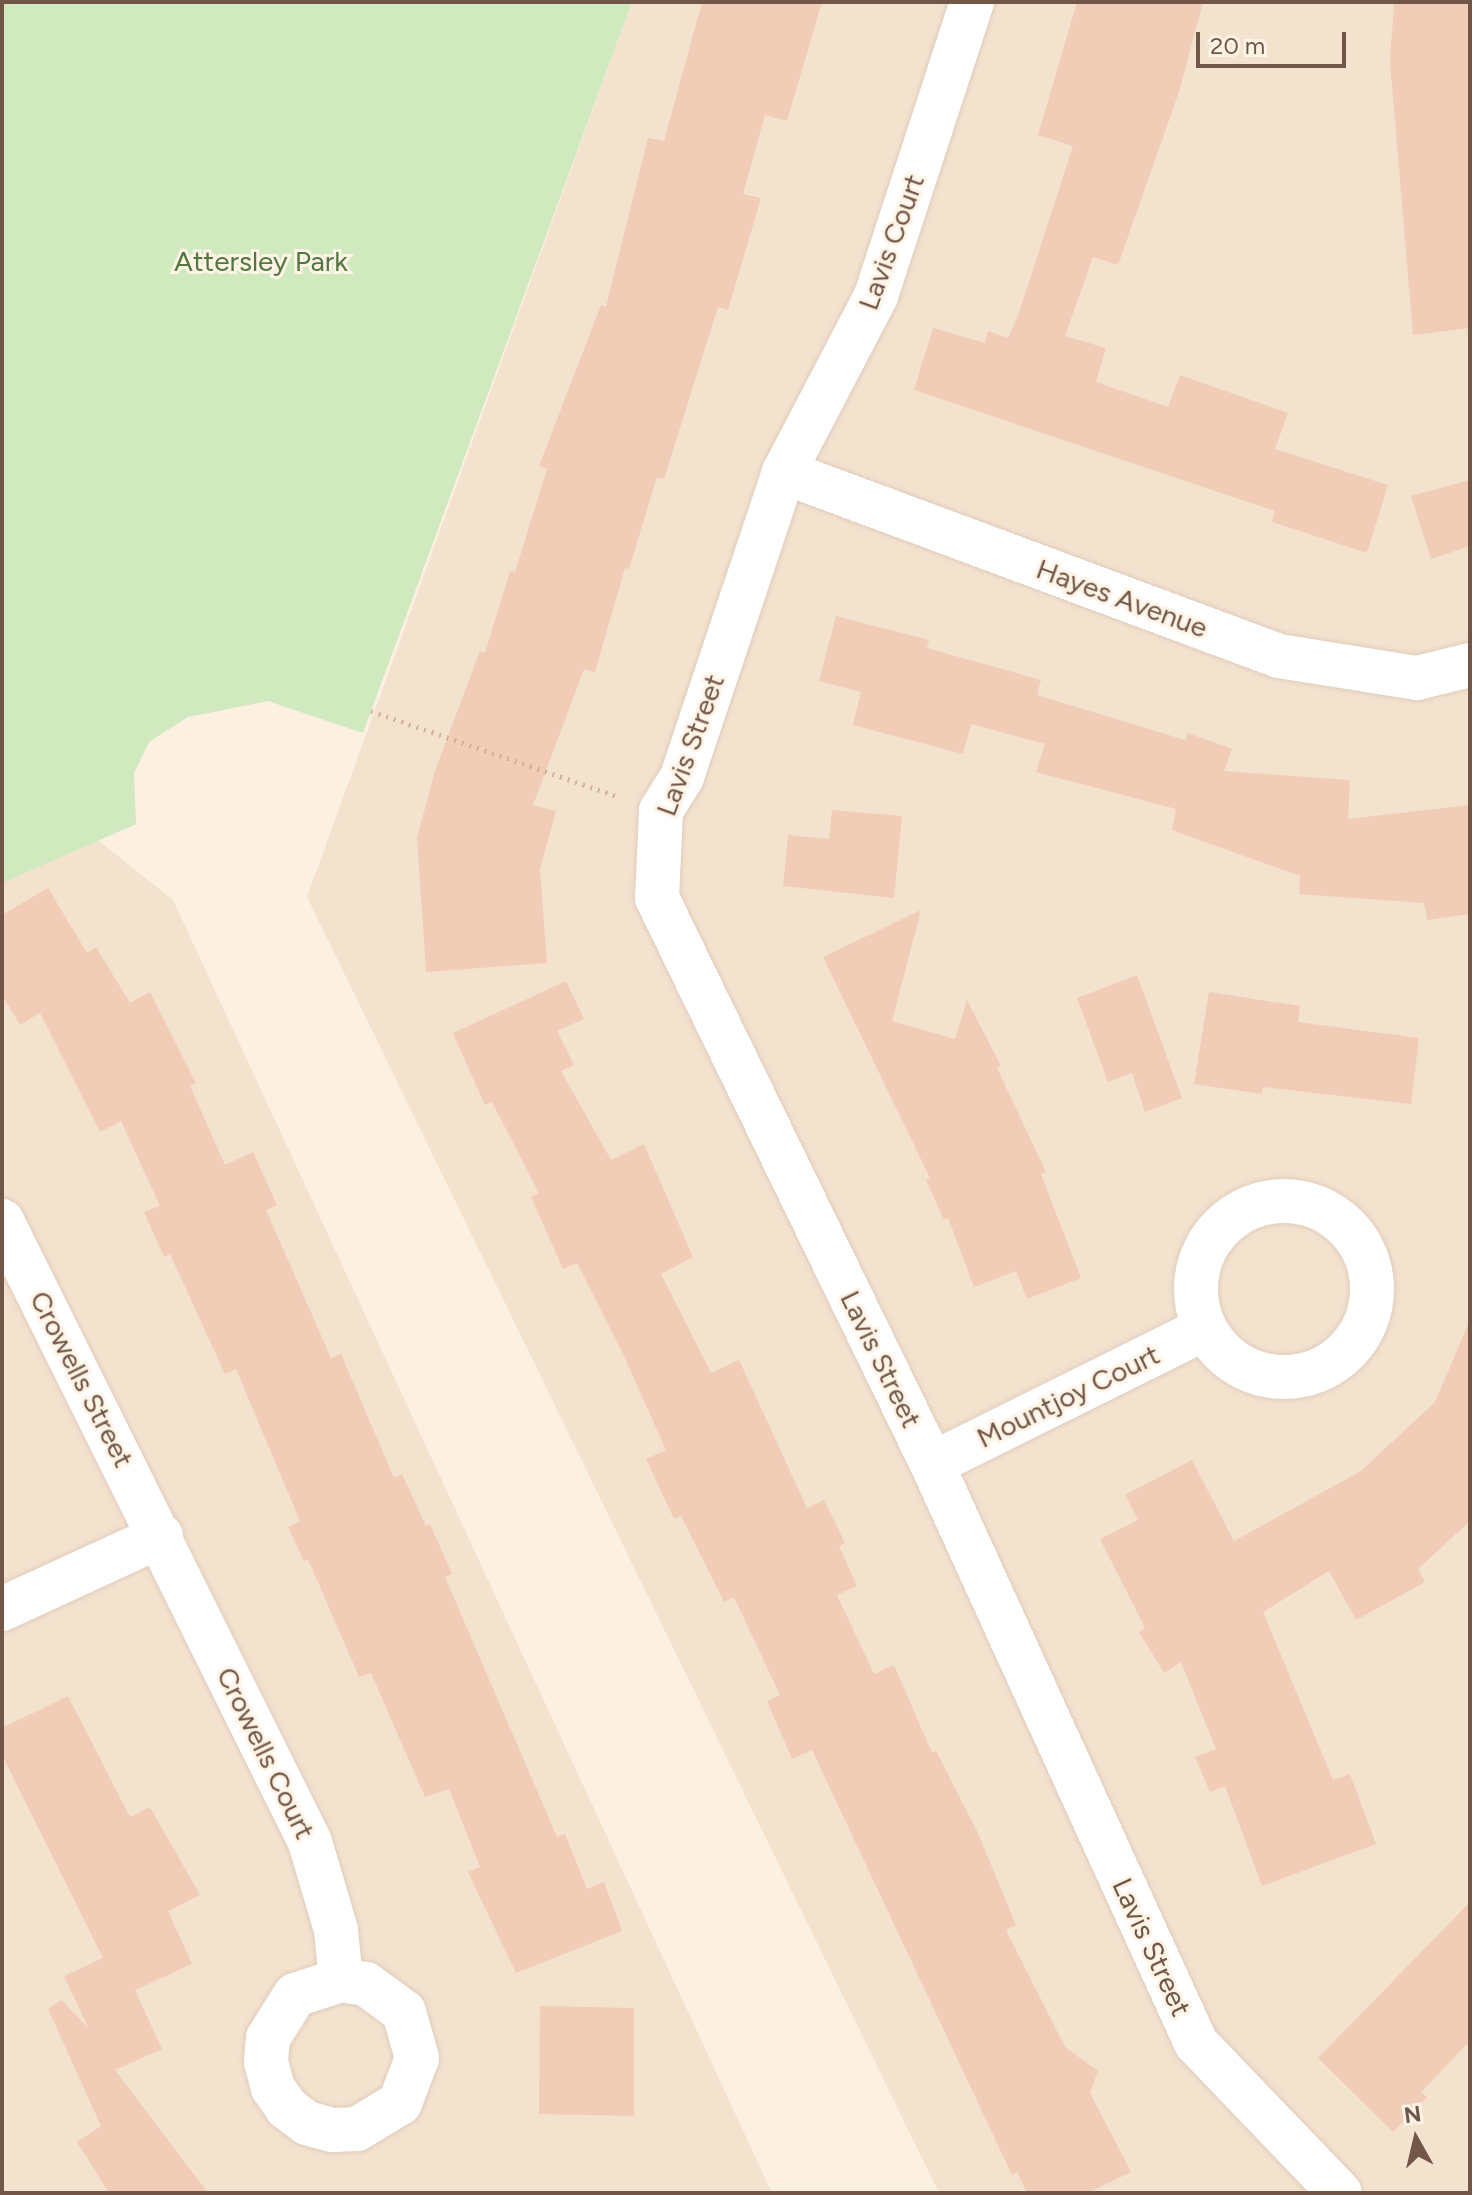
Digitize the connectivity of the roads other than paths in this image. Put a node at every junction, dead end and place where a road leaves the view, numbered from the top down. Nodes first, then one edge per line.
1 (972, 2) edge
2 (784, 472) junction
3 (1470, 665) edge
4 (2, 1221) edge
5 (1204, 1329) junction
6 (932, 1464) junction
7 (161, 1536) junction
8 (2, 1609) edge
9 (341, 1980) dead end
10 (1340, 2193) edge

1 - 2 street, Lavis Court
2 - 3 street, Hayes Avenue
2 - 6 street, Lavis Street
4 - 7 street, Crowells Street
5 - 5 street
5 - 6 street, Mountjoy Court
6 - 10 street, Lavis Street
7 - 8 street
7 - 9 street, Crowells Court

